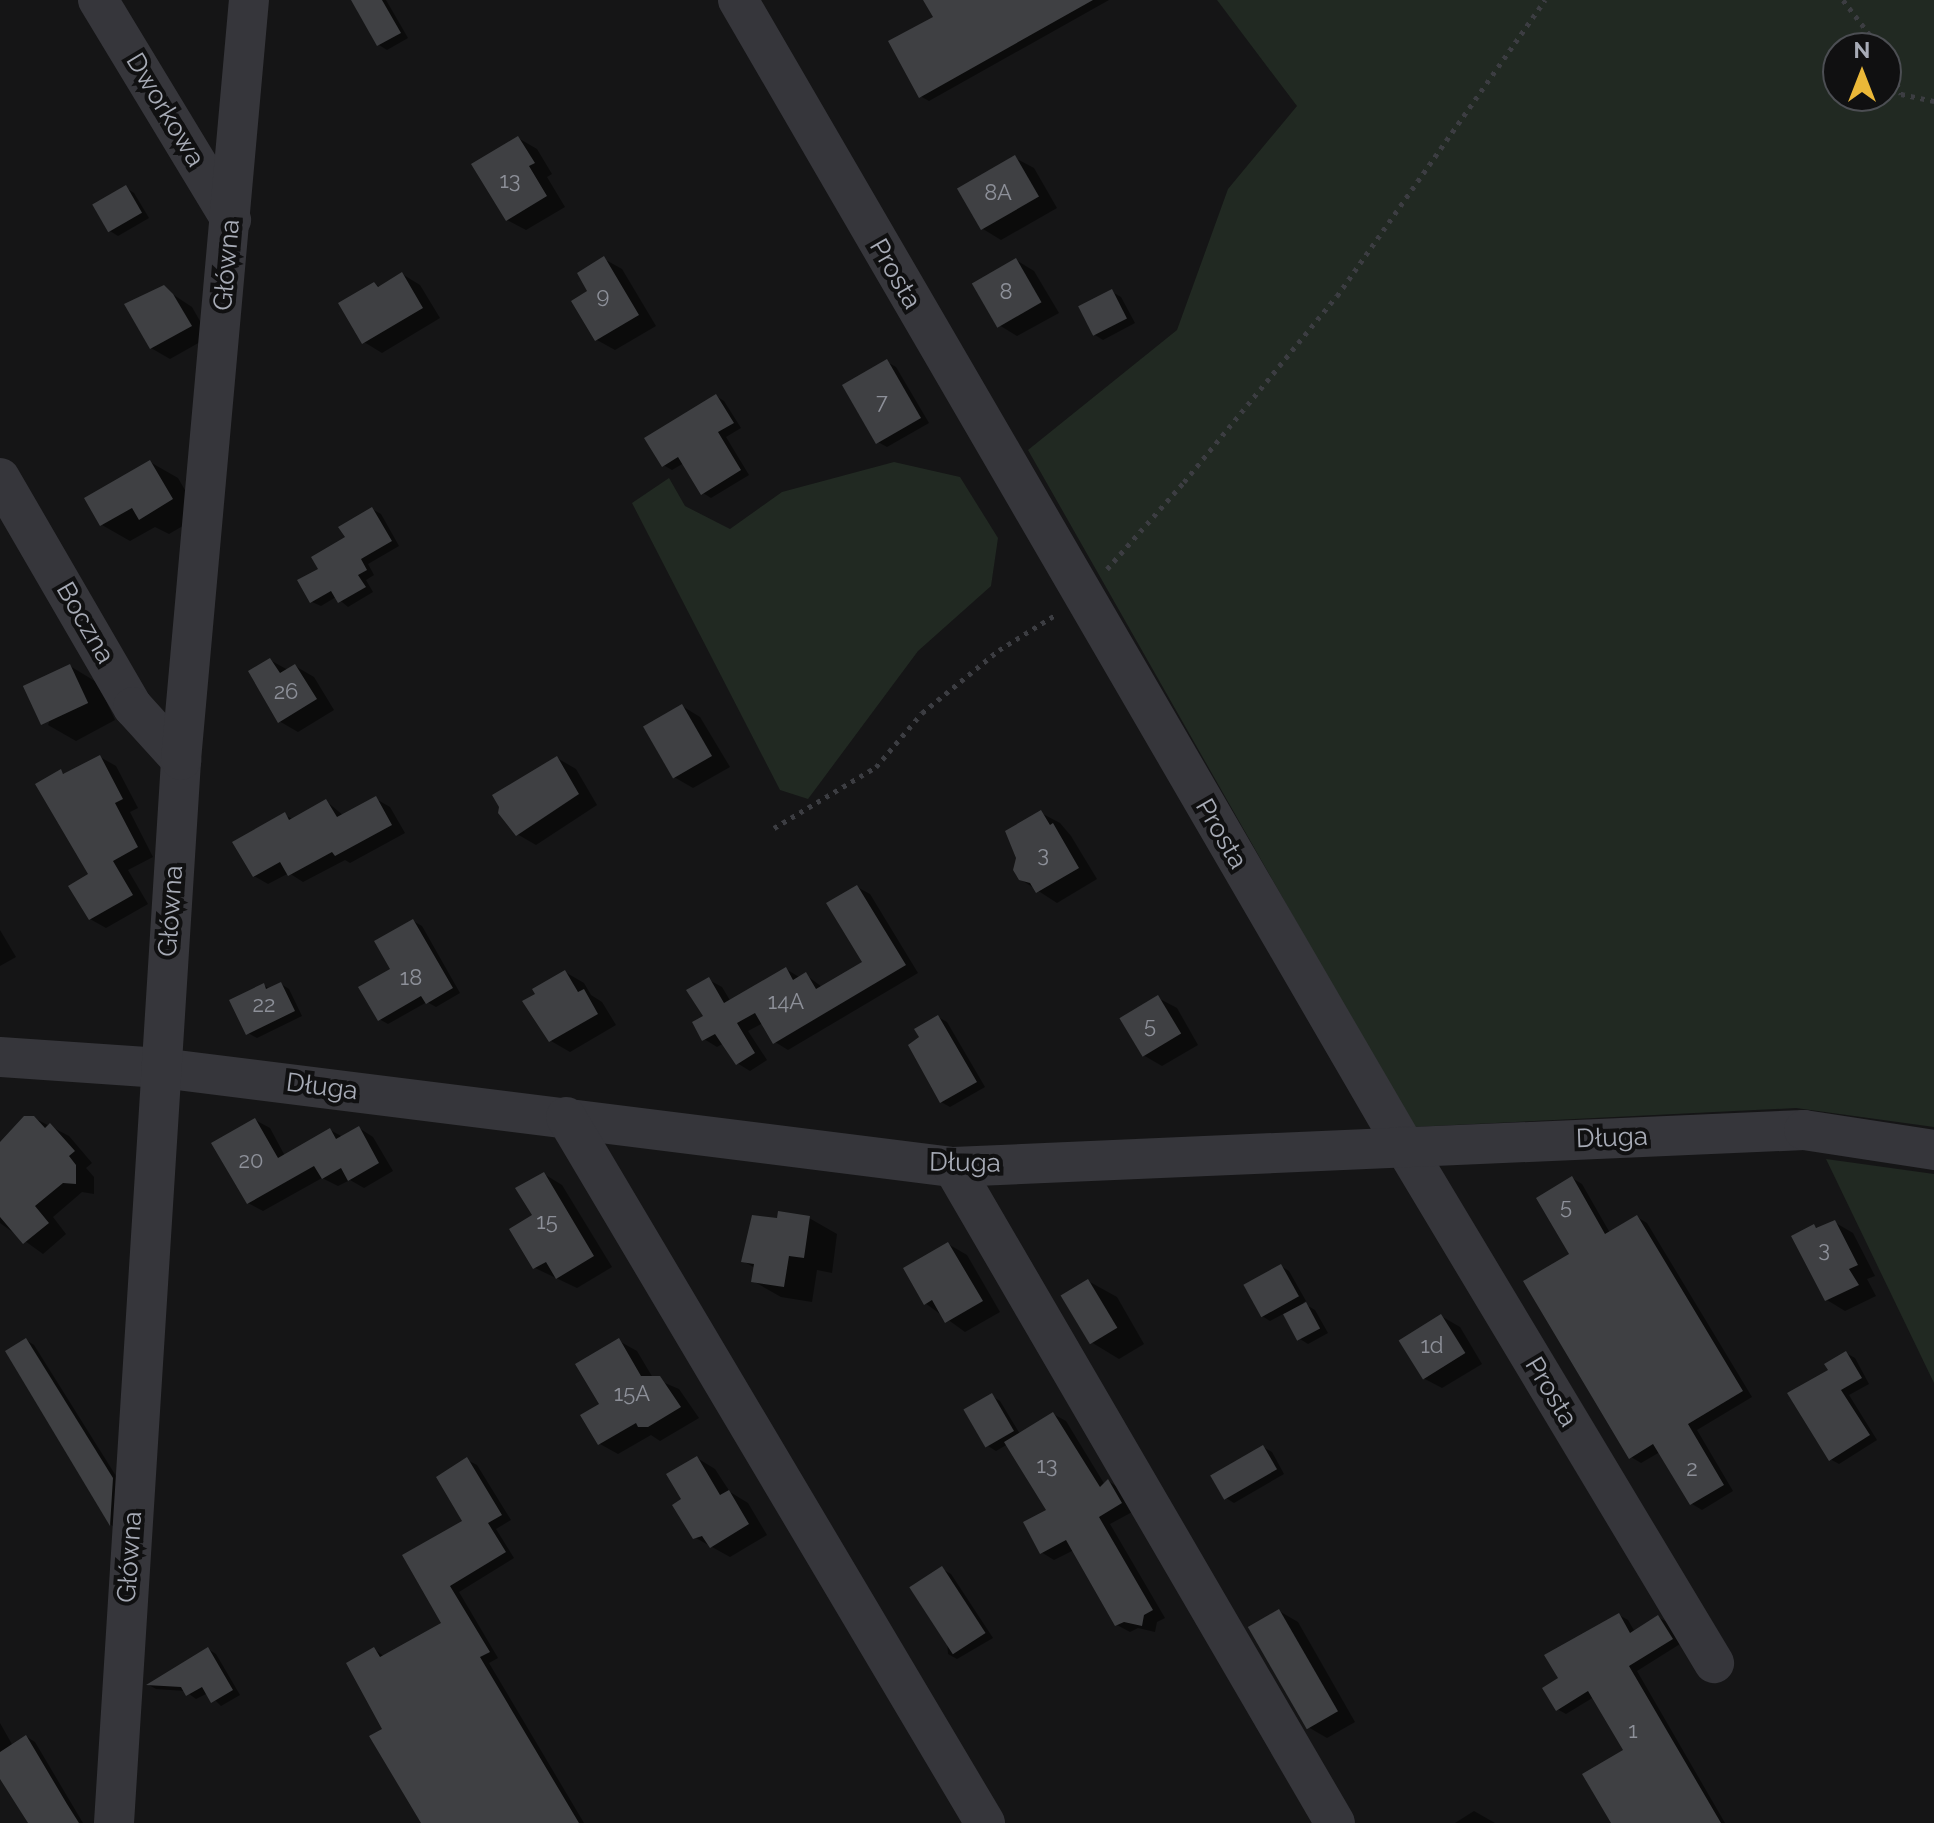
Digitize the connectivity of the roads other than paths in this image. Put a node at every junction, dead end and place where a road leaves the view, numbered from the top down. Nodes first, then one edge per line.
1 (98, 0) edge
2 (249, 0) edge
3 (738, 0) edge
4 (231, 220) junction
5 (0, 478) edge
6 (181, 760) junction
7 (0, 1057) edge
8 (161, 1068) junction
9 (566, 1117) junction
10 (1404, 1146) junction
11 (1934, 1150) edge
12 (953, 1167) junction
13 (1714, 1663) dead end
14 (114, 1823) edge
15 (985, 1823) edge
16 (1335, 1823) edge

1 - 4 street, Dworkowa
2 - 4 street, Główna
3 - 10 street, Prosta
4 - 6 street, Główna
5 - 6 street, Boczna
6 - 8 street, Główna
7 - 8 street, Długa
8 - 9 street, Długa
8 - 14 street, Główna
9 - 12 street, Długa
9 - 15 street
10 - 11 street, Długa
10 - 12 street, Długa
10 - 13 street, Prosta
12 - 16 street

